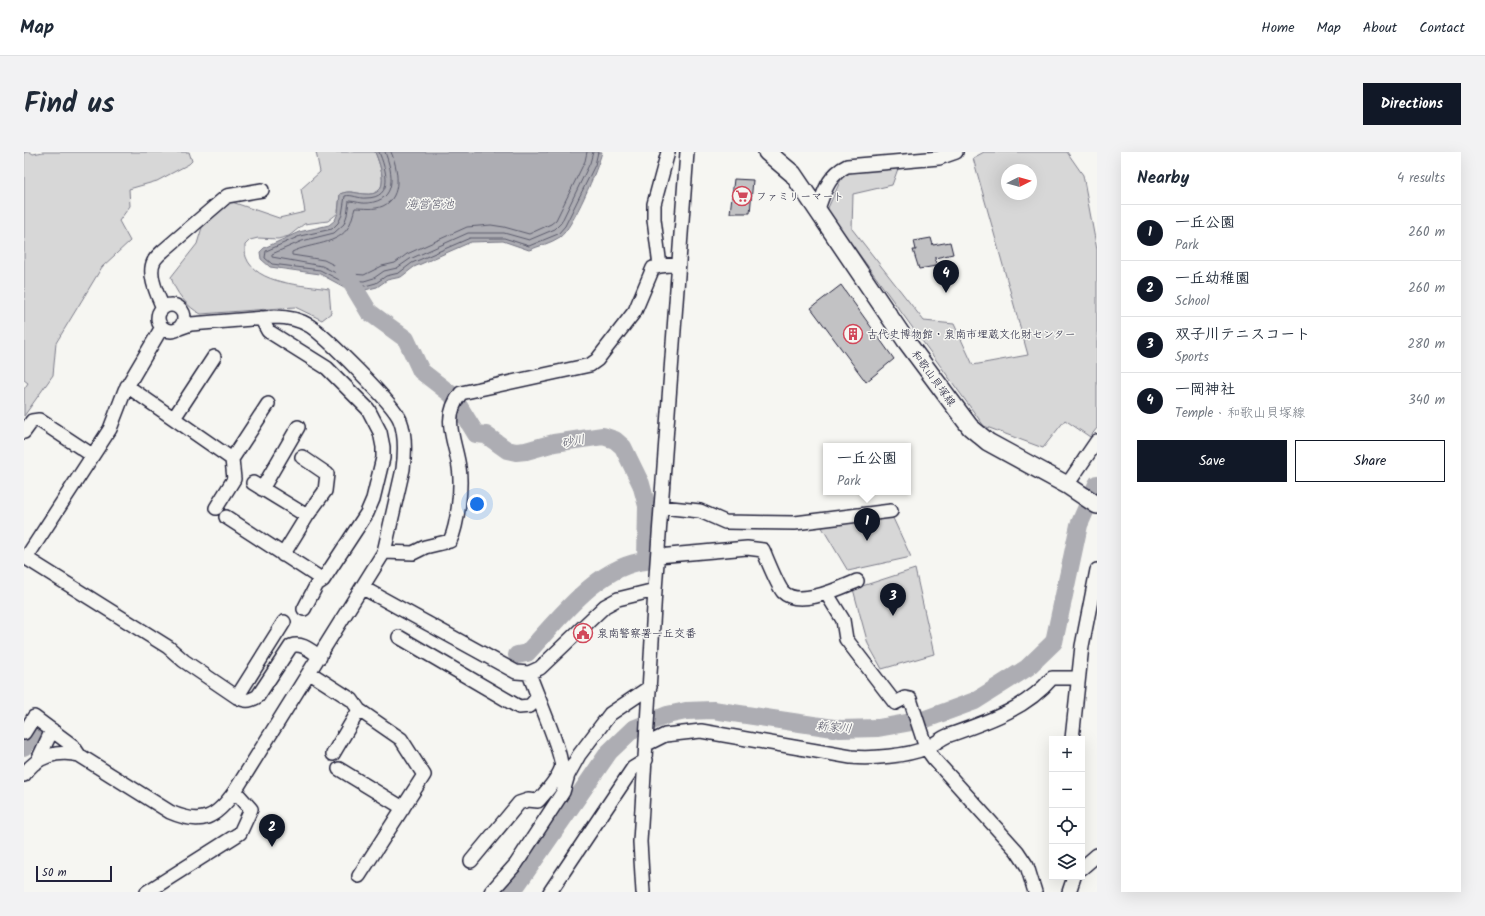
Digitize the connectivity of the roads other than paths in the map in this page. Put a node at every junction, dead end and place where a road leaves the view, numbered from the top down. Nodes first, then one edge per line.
1 (668, 152) edge
2 (687, 152) edge
3 (766, 152) edge
4 (956, 152) edge
5 (262, 190) dead end
6 (817, 211) junction
7 (678, 264) junction
8 (660, 266) junction
9 (163, 308) junction
10 (261, 318) junction
11 (187, 320) junction
12 (162, 327) junction
13 (341, 355) junction
14 (214, 358) dead end
15 (327, 368) junction
16 (127, 386) junction
17 (268, 404) dead end
18 (174, 418) junction
19 (298, 428) dead end
20 (24, 432) edge
21 (1097, 441) edge
22 (92, 455) junction
23 (302, 457) dead end
24 (232, 459) junction
25 (1071, 487) junction
26 (1097, 505) edge
27 (662, 507) junction
28 (216, 508) dead end
29 (891, 511) dead end
30 (307, 516) junction
31 (226, 517) dead end
32 (384, 552) junction
33 (283, 555) junction
34 (658, 556) junction
35 (1097, 570) edge
36 (323, 580) junction
37 (856, 581) dead end
38 (363, 588) junction
39 (656, 590) junction
40 (827, 594) junction
41 (304, 609) dead end
42 (284, 622) dead end
43 (399, 637) dead end
44 (320, 657) junction
45 (310, 672) junction
46 (529, 672) junction
47 (1078, 678) junction
48 (650, 687) junction
49 (237, 697) junction
50 (537, 698) junction
51 (359, 710) junction
52 (52, 730) junction
53 (24, 733) edge
54 (1072, 736) edge
55 (647, 744) junction
56 (926, 748) junction
57 (333, 754) dead end
58 (79, 755) junction
59 (646, 760) junction
60 (37, 762) junction
61 (339, 769) dead end
62 (24, 775) edge
63 (236, 791) junction
64 (403, 808) junction
65 (1097, 855) edge
66 (471, 861) dead end
67 (1085, 865) edge
68 (359, 876) dead end
69 (1073, 880) edge
70 (147, 892) edge
71 (491, 892) edge
72 (550, 892) edge
73 (643, 892) edge
74 (1035, 892) edge
75 (1069, 892) edge

1 - 8 street
2 - 7 street
3 - 6 main road, 和歌山貝塚線
4 - 6 street
5 - 9 street
6 - 25 main road, 和歌山貝塚線
7 - 8 street
7 - 27 street
8 - 32 street
9 - 11 street
9 - 12 street
10 - 11 street
10 - 13 street
10 - 15 street
11 - 12 street
12 - 16 street
13 - 15 street
13 - 32 street
14 - 18 street
15 - 36 street
16 - 18 street
16 - 22 street
17 - 24 street
18 - 24 street
19 - 30 street
20 - 22 street
21 - 25 street
22 - 49 street
23 - 30 street
24 - 28 street
25 - 26 main road, 和歌山貝塚線
27 - 29 street
27 - 34 street
30 - 33 street
31 - 33 street
32 - 38 street
33 - 36 street
34 - 39 street
34 - 40 street
35 - 47 street
36 - 41 street
37 - 40 street
38 - 44 street
38 - 46 street
39 - 46 street
39 - 48 street
40 - 56 street
42 - 49 street
43 - 50 street
44 - 45 street
44 - 49 street
45 - 51 street
45 - 63 street
46 - 50 street
47 - 54 street
47 - 56 street
48 - 55 street
48 - 71 street
50 - 66 street
51 - 57 street
51 - 64 street
52 - 53 street
52 - 58 street
52 - 60 street
55 - 56 street
55 - 59 street
56 - 74 street
58 - 60 street
58 - 63 street
59 - 72 street
59 - 73 street
60 - 62 street
61 - 64 street
63 - 70 street
64 - 68 street
65 - 67 street
69 - 75 street

